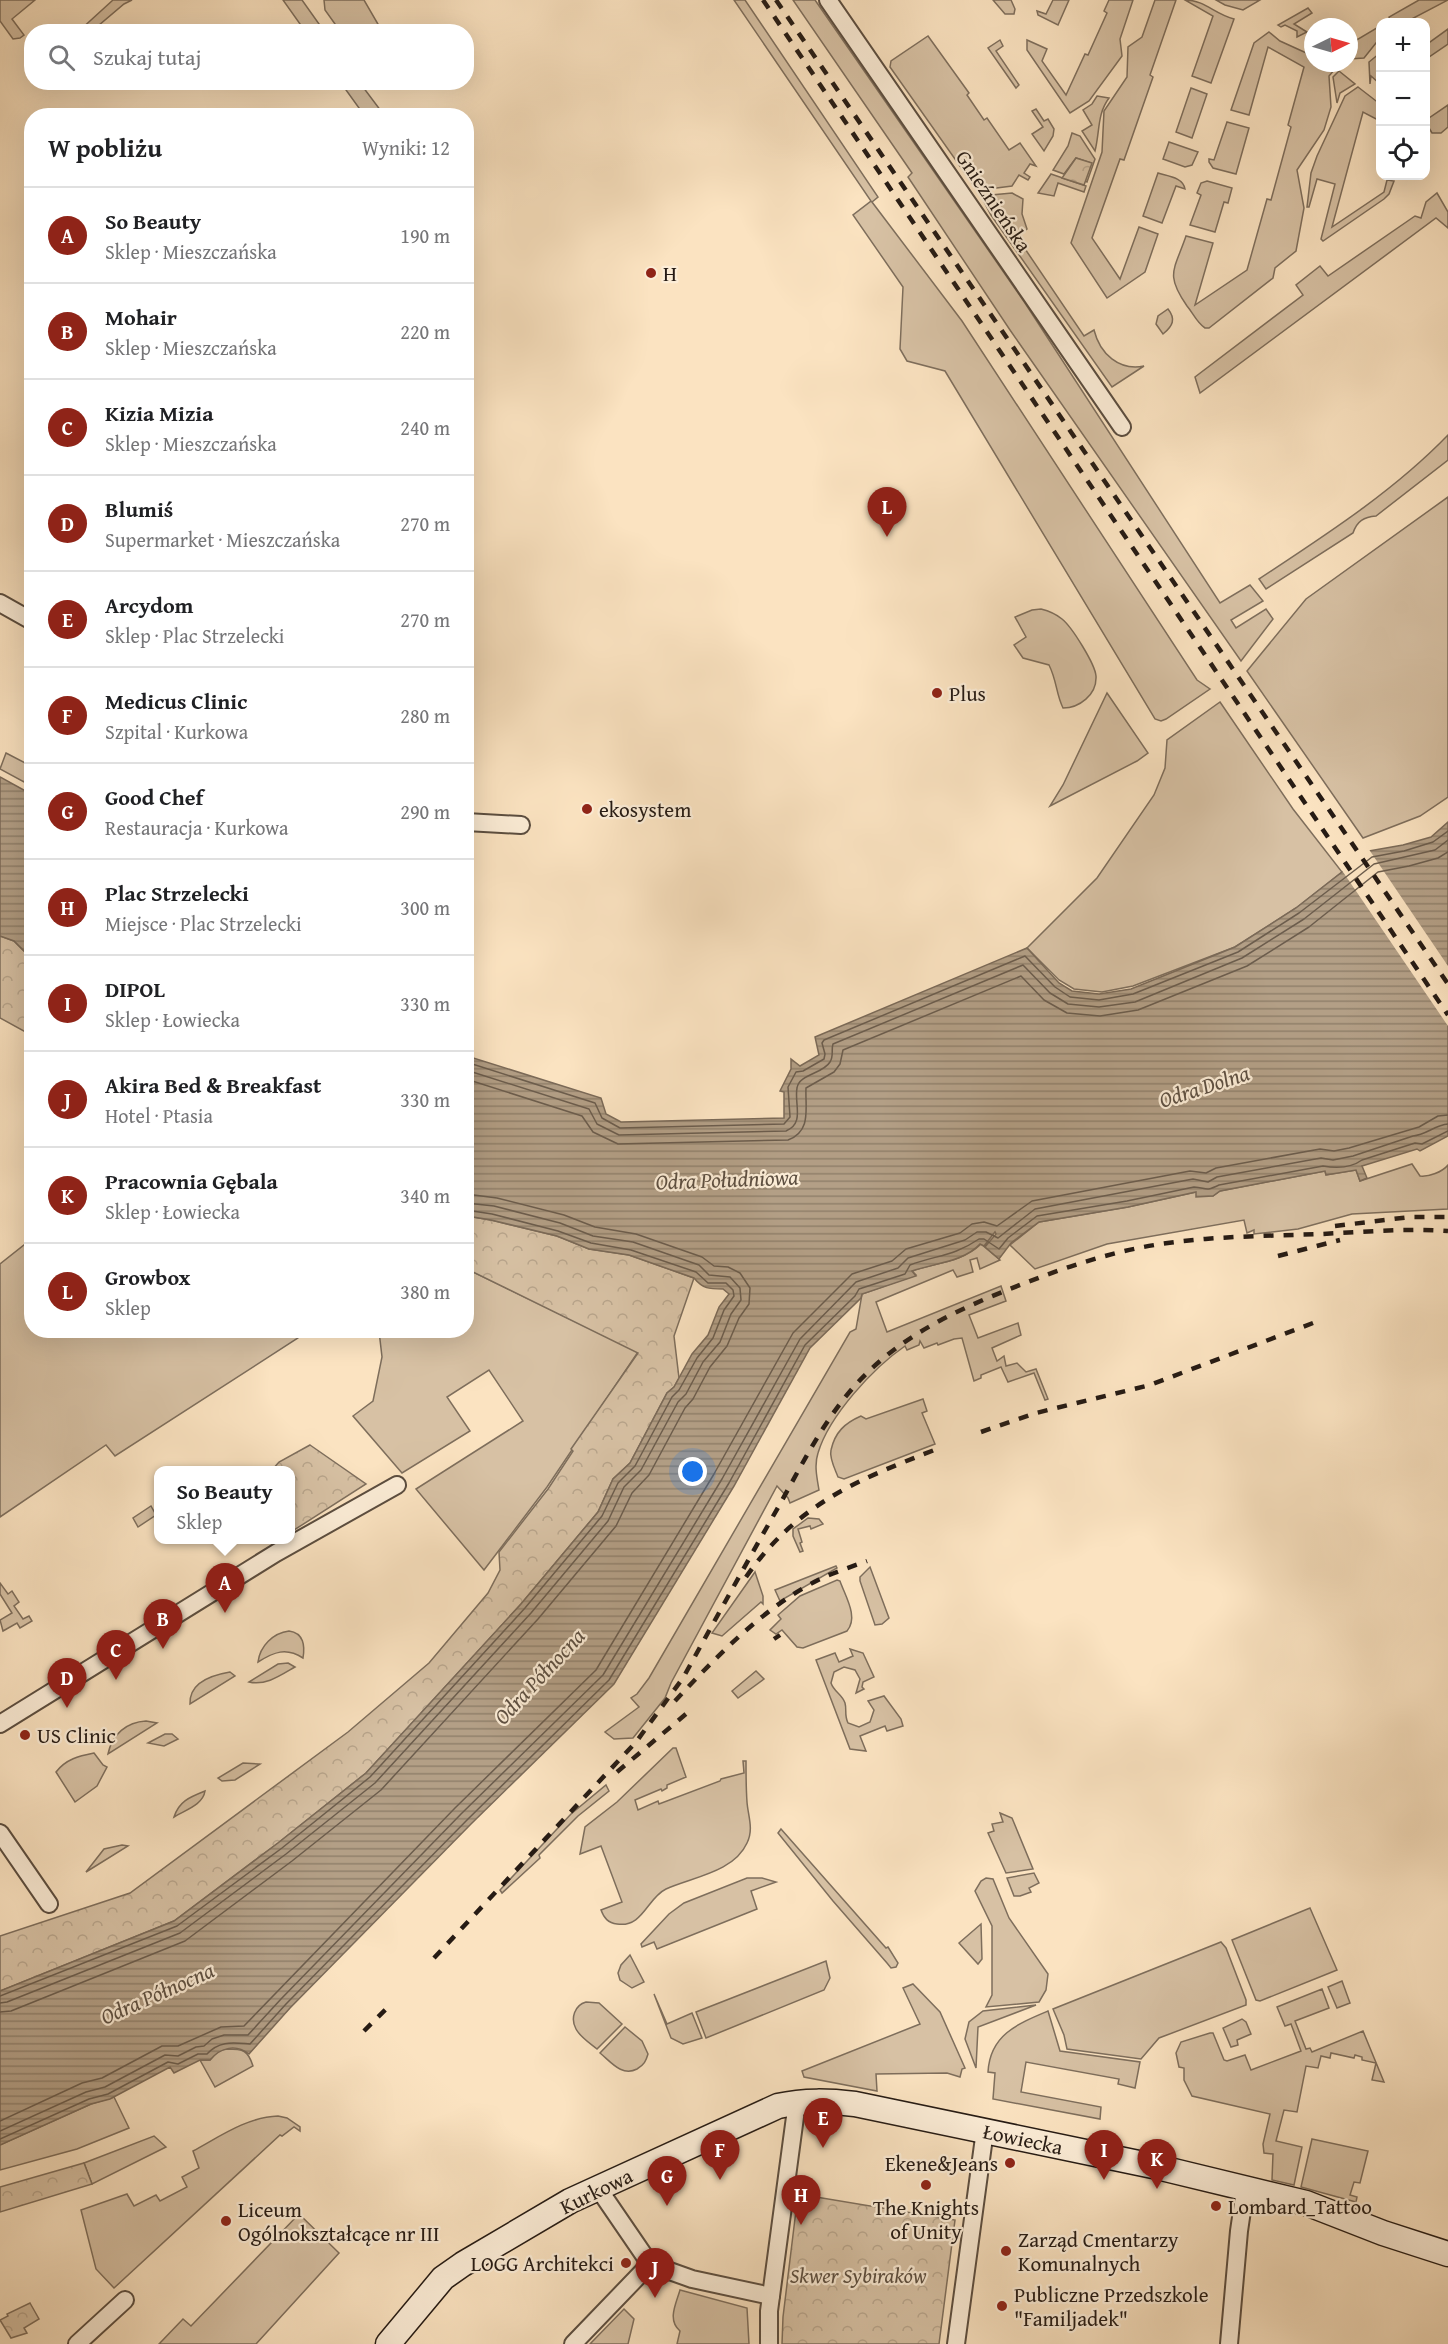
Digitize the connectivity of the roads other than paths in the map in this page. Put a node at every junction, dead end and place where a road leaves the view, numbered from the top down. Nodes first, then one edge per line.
1 (828, 0) edge
2 (1122, 427) dead end
3 (0, 603) edge
4 (24, 616) edge
5 (474, 822) edge
6 (520, 825) dead end
7 (397, 1485) dead end
8 (295, 1542) edge
9 (292, 1544) edge
10 (0, 1724) edge
11 (0, 1833) edge
12 (49, 1904) dead end
13 (797, 2102) junction
14 (944, 2122) joint
15 (985, 2130) junction
16 (598, 2188) junction
17 (1245, 2190) junction
18 (1448, 2254) edge
19 (650, 2264) junction
20 (771, 2296) junction
21 (125, 2300) dead end
22 (399, 2340) edge
23 (77, 2344) edge
24 (573, 2344) edge
25 (770, 2344) edge
26 (956, 2344) edge
27 (1229, 2344) edge

1 - 2 street, Gnieźnieńska
3 - 4 street
5 - 6 street
7 - 8 street
9 - 10 street
11 - 12 street
13 - 14 main road, Kurkowa
13 - 16 main road, Kurkowa
13 - 20 street
14 - 15 main road, Łowiecka
15 - 17 main road, Łowiecka
15 - 26 street
16 - 19 street
16 - 22 main road, Kurkowa
17 - 18 main road, Łowiecka
17 - 27 street
19 - 20 street
19 - 24 street
20 - 25 street
21 - 23 street

